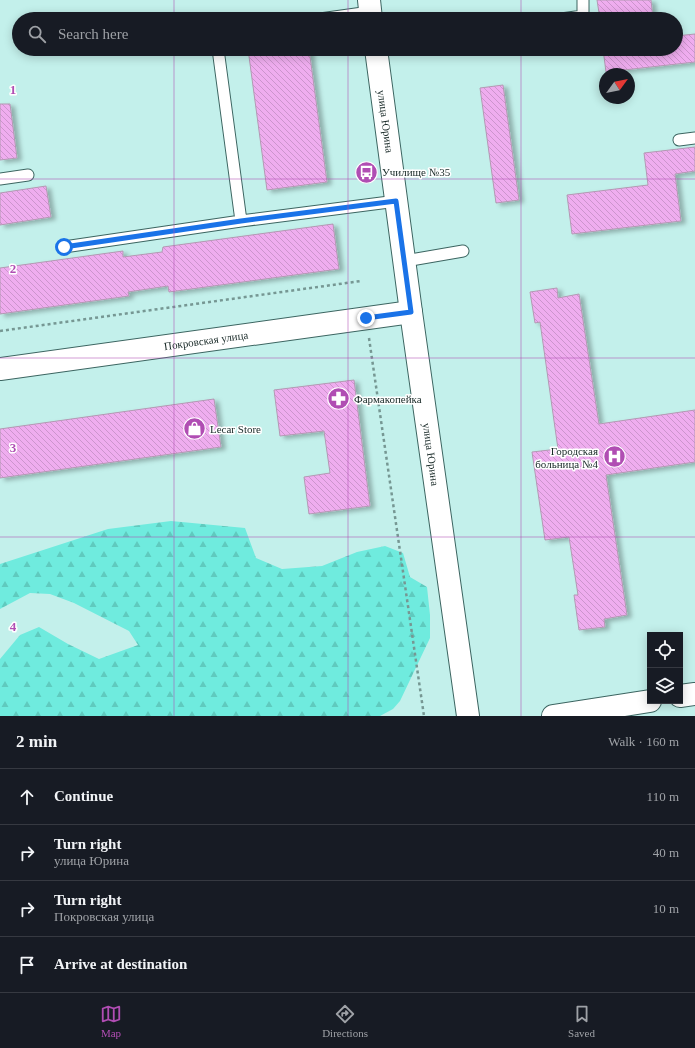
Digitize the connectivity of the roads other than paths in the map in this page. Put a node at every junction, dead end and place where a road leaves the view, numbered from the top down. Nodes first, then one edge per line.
1 (583, 0) edge
2 (370, 10) edge
3 (359, 12) edge
4 (583, 12) edge
5 (219, 56) edge
6 (377, 56) edge
7 (695, 138) edge
8 (679, 140) dead end
9 (28, 175) dead end
10 (0, 179) edge
11 (396, 201) junction
12 (241, 221) junction
13 (64, 247) dead end
14 (463, 252) dead end
15 (405, 261) junction
16 (411, 312) junction
17 (0, 369) edge
18 (695, 694) edge
19 (683, 696) edge
20 (647, 701) edge
21 (468, 716) edge
22 (553, 716) edge

1 - 4 lane
2 - 3 lane
5 - 12 lane
6 - 11 main road, улица Юрина
7 - 8 lane
9 - 10 lane
11 - 12 lane
11 - 15 main road, улица Юрина
12 - 13 lane
14 - 15 lane
15 - 16 main road, улица Юрина
16 - 17 main road, Покровская улица
16 - 21 main road, улица Юрина
18 - 19 main road
20 - 22 main road

